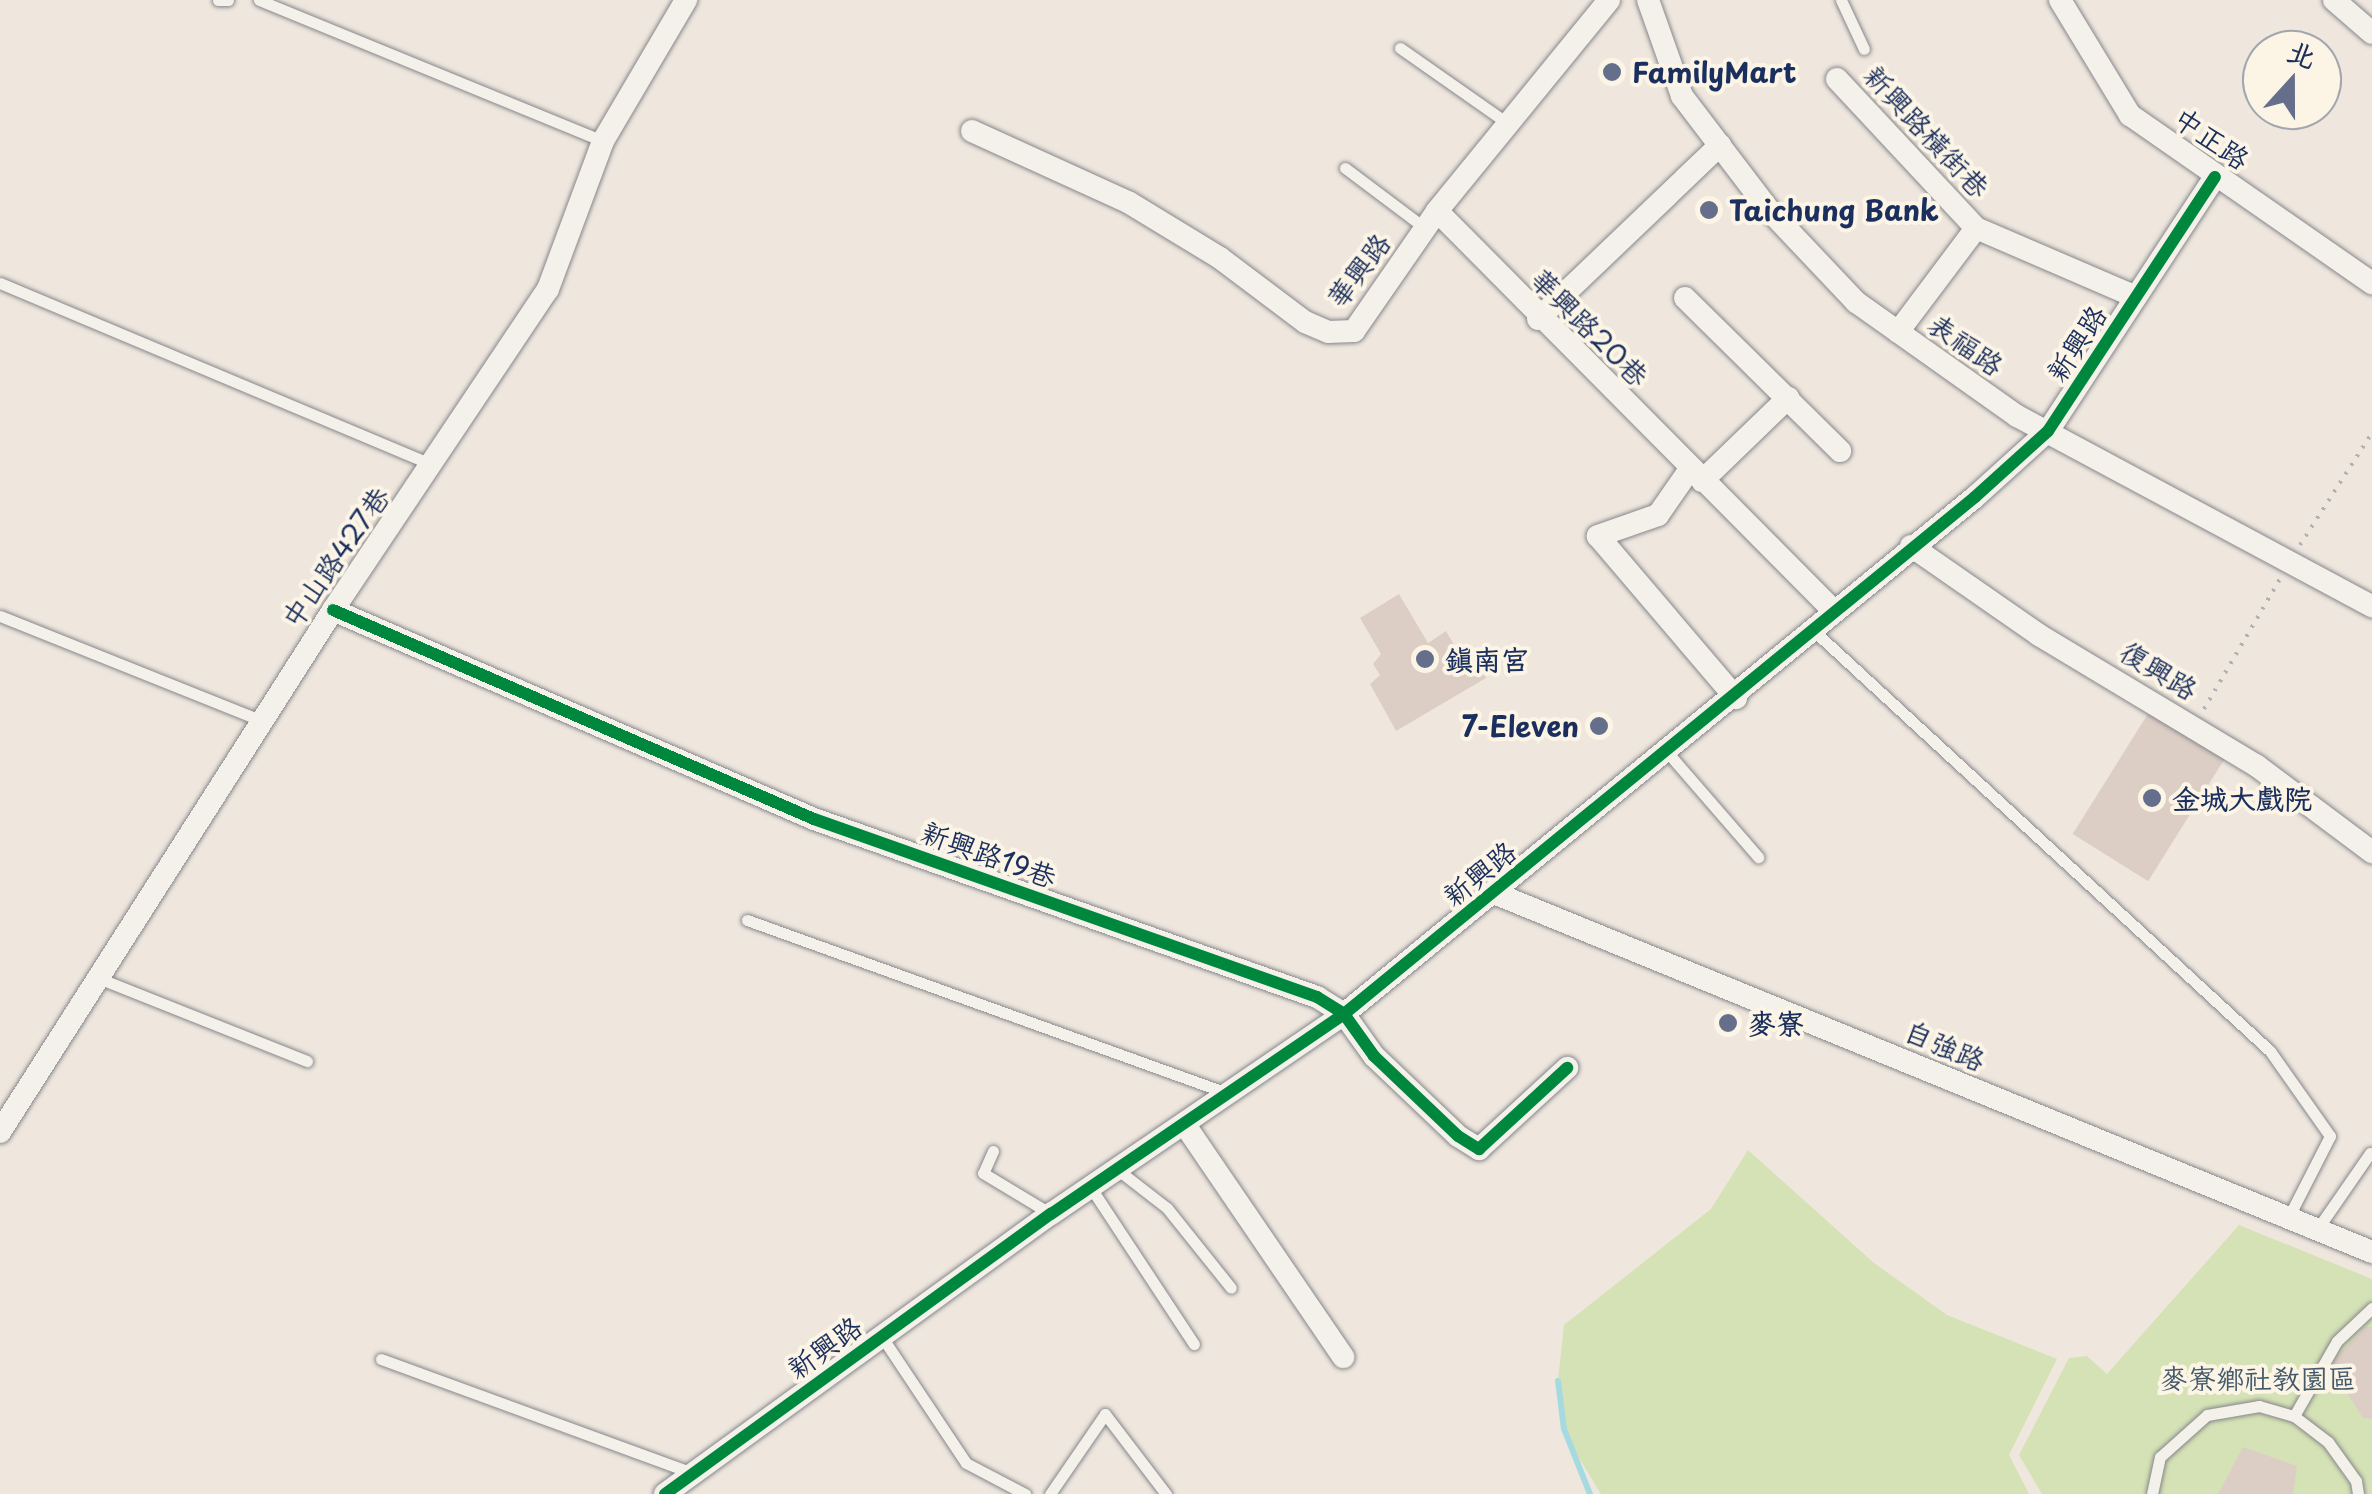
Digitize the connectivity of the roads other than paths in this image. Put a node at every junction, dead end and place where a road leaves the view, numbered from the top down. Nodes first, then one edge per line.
1 (218, 0) edge
2 (228, 0) edge
3 (259, 0) edge
4 (686, 0) edge
5 (1648, 0) edge
6 (1841, 0) edge
7 (2060, 0) edge
8 (2334, 0) edge
9 (1598, 4) edge
10 (2372, 33) edge
11 (1400, 48) dead end
12 (1864, 49) dead end
13 (1837, 78) dead end
14 (1510, 125) junction
15 (972, 131) dead end
16 (602, 141) junction
17 (1720, 144) junction
18 (1345, 168) dead end
19 (2215, 177) junction
20 (1431, 220) junction
21 (1976, 228) junction
22 (0, 283) edge
23 (2372, 283) edge
24 (2136, 297) junction
25 (1685, 298) dead end
26 (1538, 319) junction
27 (1898, 332) junction
28 (1788, 398) junction
29 (2048, 431) junction
30 (1840, 452) dead end
31 (436, 466) junction
32 (1696, 475) junction
33 (1910, 546) junction
34 (2372, 606) edge
35 (333, 610) junction
36 (1833, 610) junction
37 (0, 616) edge
38 (1814, 631) junction
39 (1736, 698) junction
40 (263, 720) junction
41 (1668, 753) junction
42 (2372, 852) edge
43 (1758, 857) dead end
44 (1494, 893) junction
45 (747, 920) dead end
46 (98, 978) junction
47 (1344, 1014) junction
48 (308, 1061) dead end
49 (1567, 1068) dead end
50 (1227, 1093) junction
51 (1185, 1126) junction
52 (0, 1132) edge
53 (993, 1151) dead end
54 (2370, 1152) edge
55 (1118, 1170) junction
56 (1090, 1188) junction
57 (1051, 1214) junction
58 (2287, 1220) junction
59 (2316, 1232) junction
60 (2369, 1245) edge
61 (1232, 1288) dead end
62 (2372, 1308) edge
63 (882, 1337) junction
64 (1194, 1344) dead end
65 (1343, 1357) dead end
66 (381, 1359) dead end
67 (2294, 1416) junction
68 (694, 1473) junction
69 (665, 1494) edge
70 (1024, 1494) edge
71 (1050, 1494) edge
72 (1166, 1494) edge
73 (2152, 1494) edge
74 (2358, 1494) edge

1 - 2 lane
3 - 16 lane
4 - 16 street, 中山路427巷
5 - 17 street, 表福路
6 - 12 lane
7 - 19 street, 中正路
8 - 10 street
9 - 14 street, 華興路
11 - 14 lane
13 - 21 street, 新興路橫街巷
14 - 20 street, 華興路
15 - 20 street, 華興路
16 - 31 street, 中山路427巷
17 - 26 street
17 - 27 street, 表福路
18 - 20 lane
19 - 23 street, 中正路
19 - 24 street, 新興路
20 - 26 street, 華興路20巷
21 - 24 street, 新興路橫街巷
21 - 27 street
22 - 31 lane
24 - 29 street, 新興路
25 - 28 street
26 - 32 street, 華興路20巷
27 - 29 street, 表福路
28 - 30 street
28 - 32 street
29 - 33 street, 新興路
29 - 34 street, 表福路
31 - 35 street, 中山路427巷
32 - 36 street, 華興路20巷
32 - 39 street
33 - 36 street, 新興路
33 - 42 street, 復興路
35 - 40 street, 中山路427巷
35 - 47 street, 新興路19巷
36 - 38 street, 新興路
37 - 40 lane
38 - 39 street, 新興路
38 - 58 lane
39 - 41 street, 新興路
40 - 46 street, 中山路427巷
41 - 43 lane
41 - 44 street, 新興路
44 - 47 street, 新興路
44 - 58 street, 自強路
45 - 50 lane
46 - 48 lane
46 - 52 street, 中山路427巷
47 - 49 street, 新興路19巷
47 - 50 street, 新興路
50 - 51 street, 新興路
51 - 55 street, 新興路
51 - 65 street
53 - 57 lane
54 - 59 lane
55 - 56 street, 新興路
55 - 61 lane
56 - 57 street, 新興路
56 - 64 lane
57 - 63 street, 新興路
58 - 59 street, 自強路
59 - 60 street, 自強路
62 - 67 lane
63 - 68 street, 新興路
63 - 70 lane
66 - 68 lane
67 - 73 lane
67 - 74 lane
68 - 69 street, 新興路
71 - 72 lane

